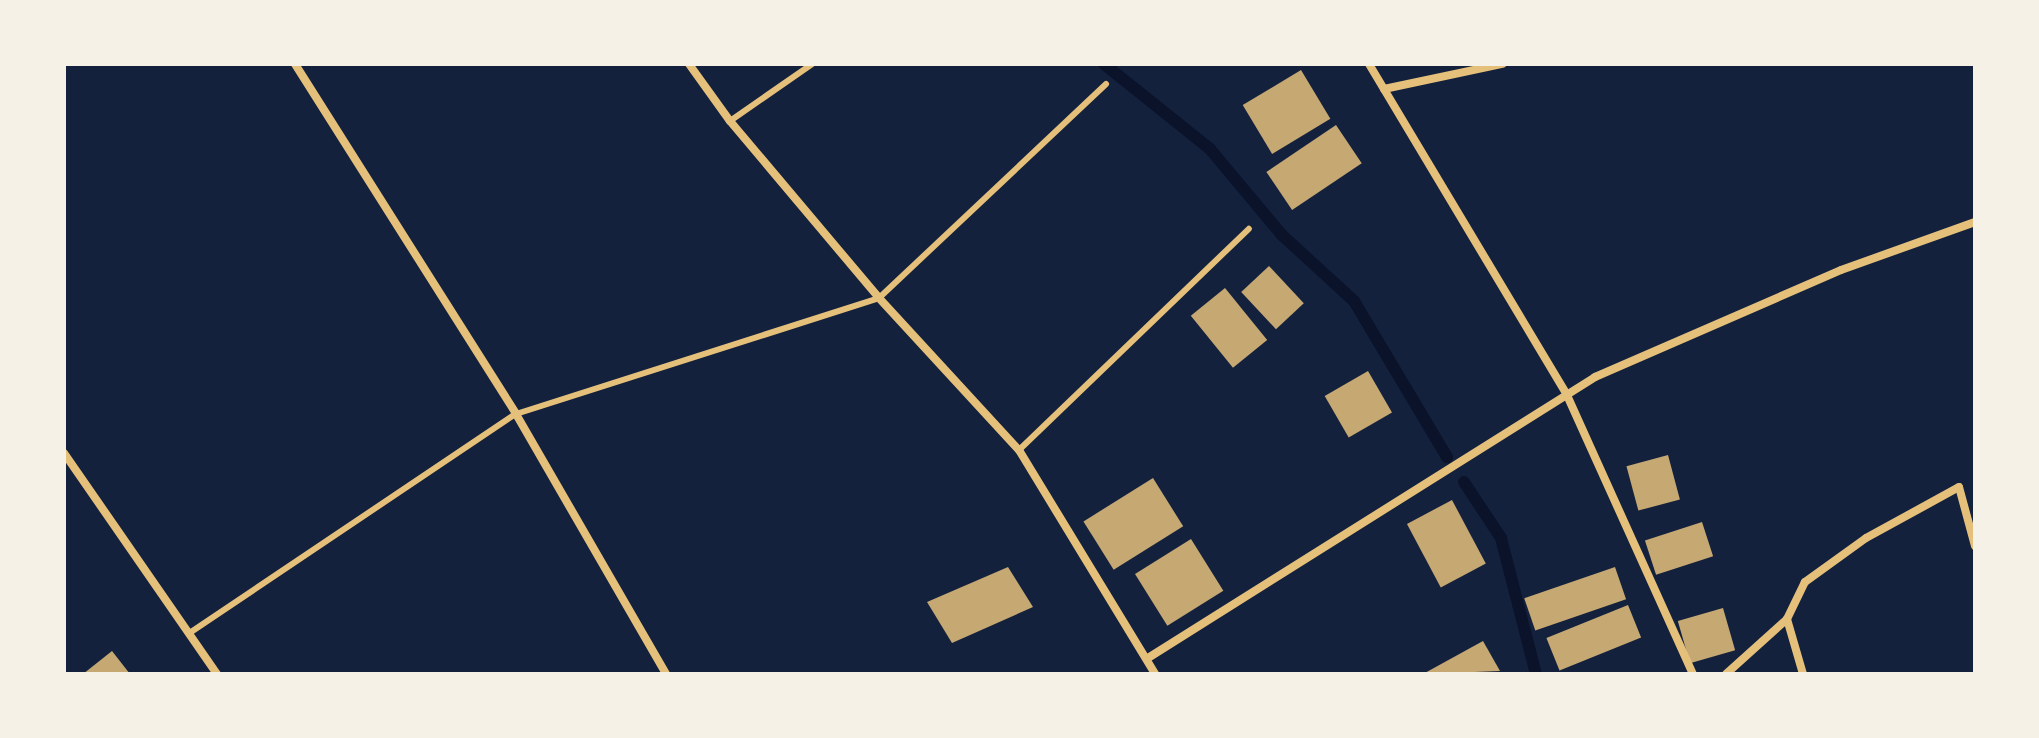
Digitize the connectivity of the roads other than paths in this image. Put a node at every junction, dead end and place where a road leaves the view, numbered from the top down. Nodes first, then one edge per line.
1 (295, 64) edge
2 (689, 64) edge
3 (812, 64) edge
4 (1369, 64) edge
5 (1502, 64) edge
6 (1106, 84) dead end
7 (1384, 89) junction
8 (730, 121) junction
9 (1975, 222) edge
10 (1249, 229) dead end
11 (879, 298) junction
12 (1566, 393) junction
13 (516, 414) junction
14 (1019, 450) junction
15 (64, 453) edge
16 (1975, 546) edge
17 (1787, 619) junction
18 (191, 632) junction
19 (1148, 658) junction
20 (217, 674) edge
21 (666, 674) edge
22 (1155, 674) edge
23 (1693, 674) edge
24 (1726, 674) edge
25 (1803, 674) edge

1 - 13 street
2 - 8 street
3 - 8 lane
4 - 7 street
5 - 7 street
6 - 11 lane
7 - 12 street
8 - 11 street
9 - 12 street
10 - 14 lane
11 - 13 lane
11 - 14 street
12 - 19 street
12 - 23 street
13 - 18 lane
13 - 21 street
14 - 19 street
15 - 18 street
16 - 17 street
17 - 24 street
17 - 25 street
18 - 20 street
19 - 22 street

